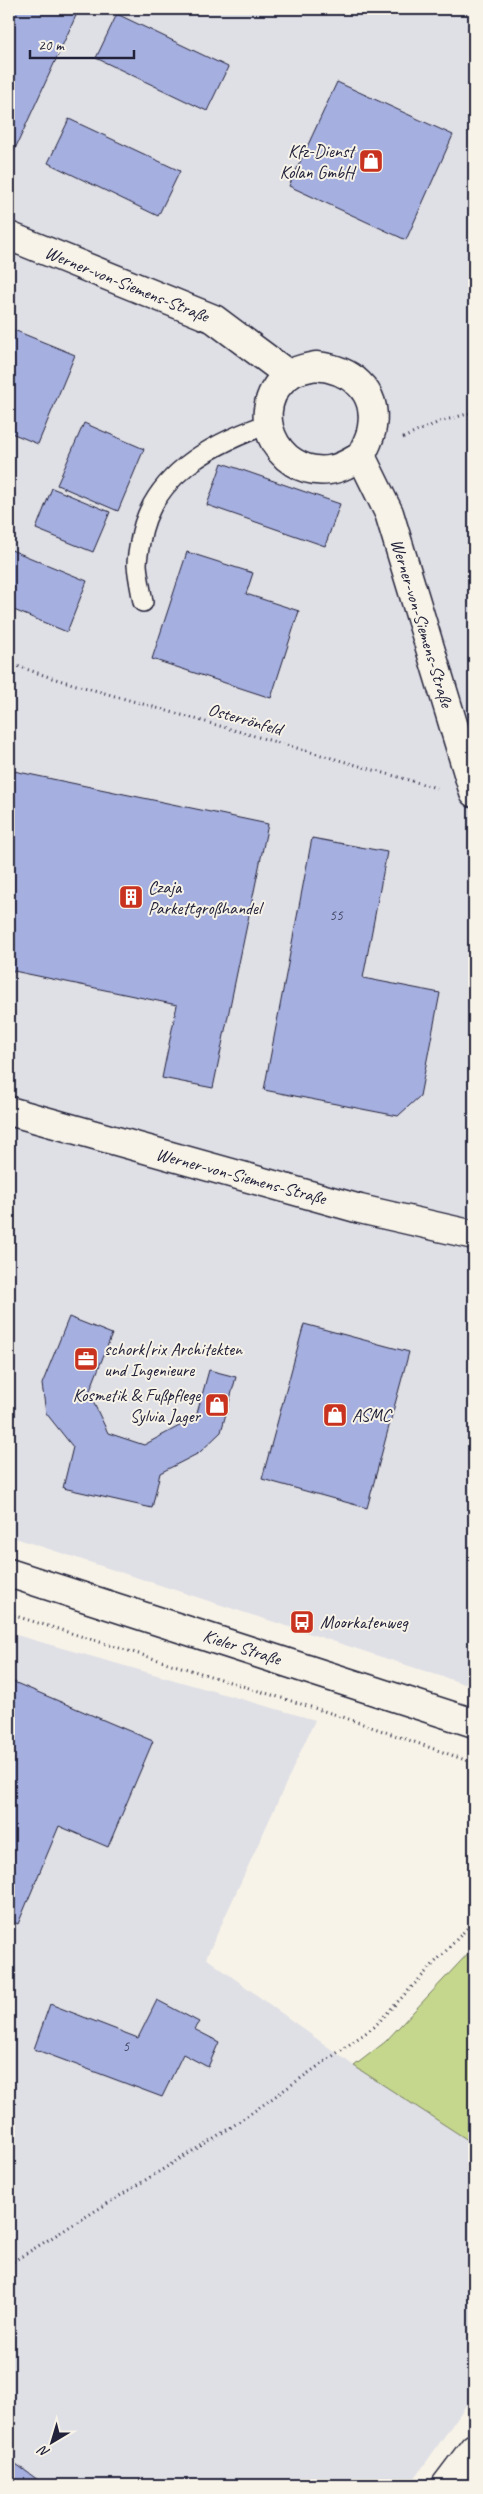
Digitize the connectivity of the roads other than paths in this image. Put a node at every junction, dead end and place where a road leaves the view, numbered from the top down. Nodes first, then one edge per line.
1 (9, 236) edge
2 (290, 375) junction
3 (268, 424) junction
4 (361, 456) junction
5 (143, 602) dead end
6 (474, 793) edge
7 (9, 1111) edge
8 (474, 1235) edge
9 (9, 1573) edge
10 (474, 1723) edge
11 (474, 2448) edge
12 (446, 2485) edge

1 - 2 street, Werner-von-Siemens-Straße
2 - 3 street
2 - 4 street
3 - 4 street
3 - 5 lane
4 - 6 street, Werner-von-Siemens-Straße
7 - 8 street, Werner-von-Siemens-Straße
9 - 10 street, Kieler Straße
11 - 12 street

